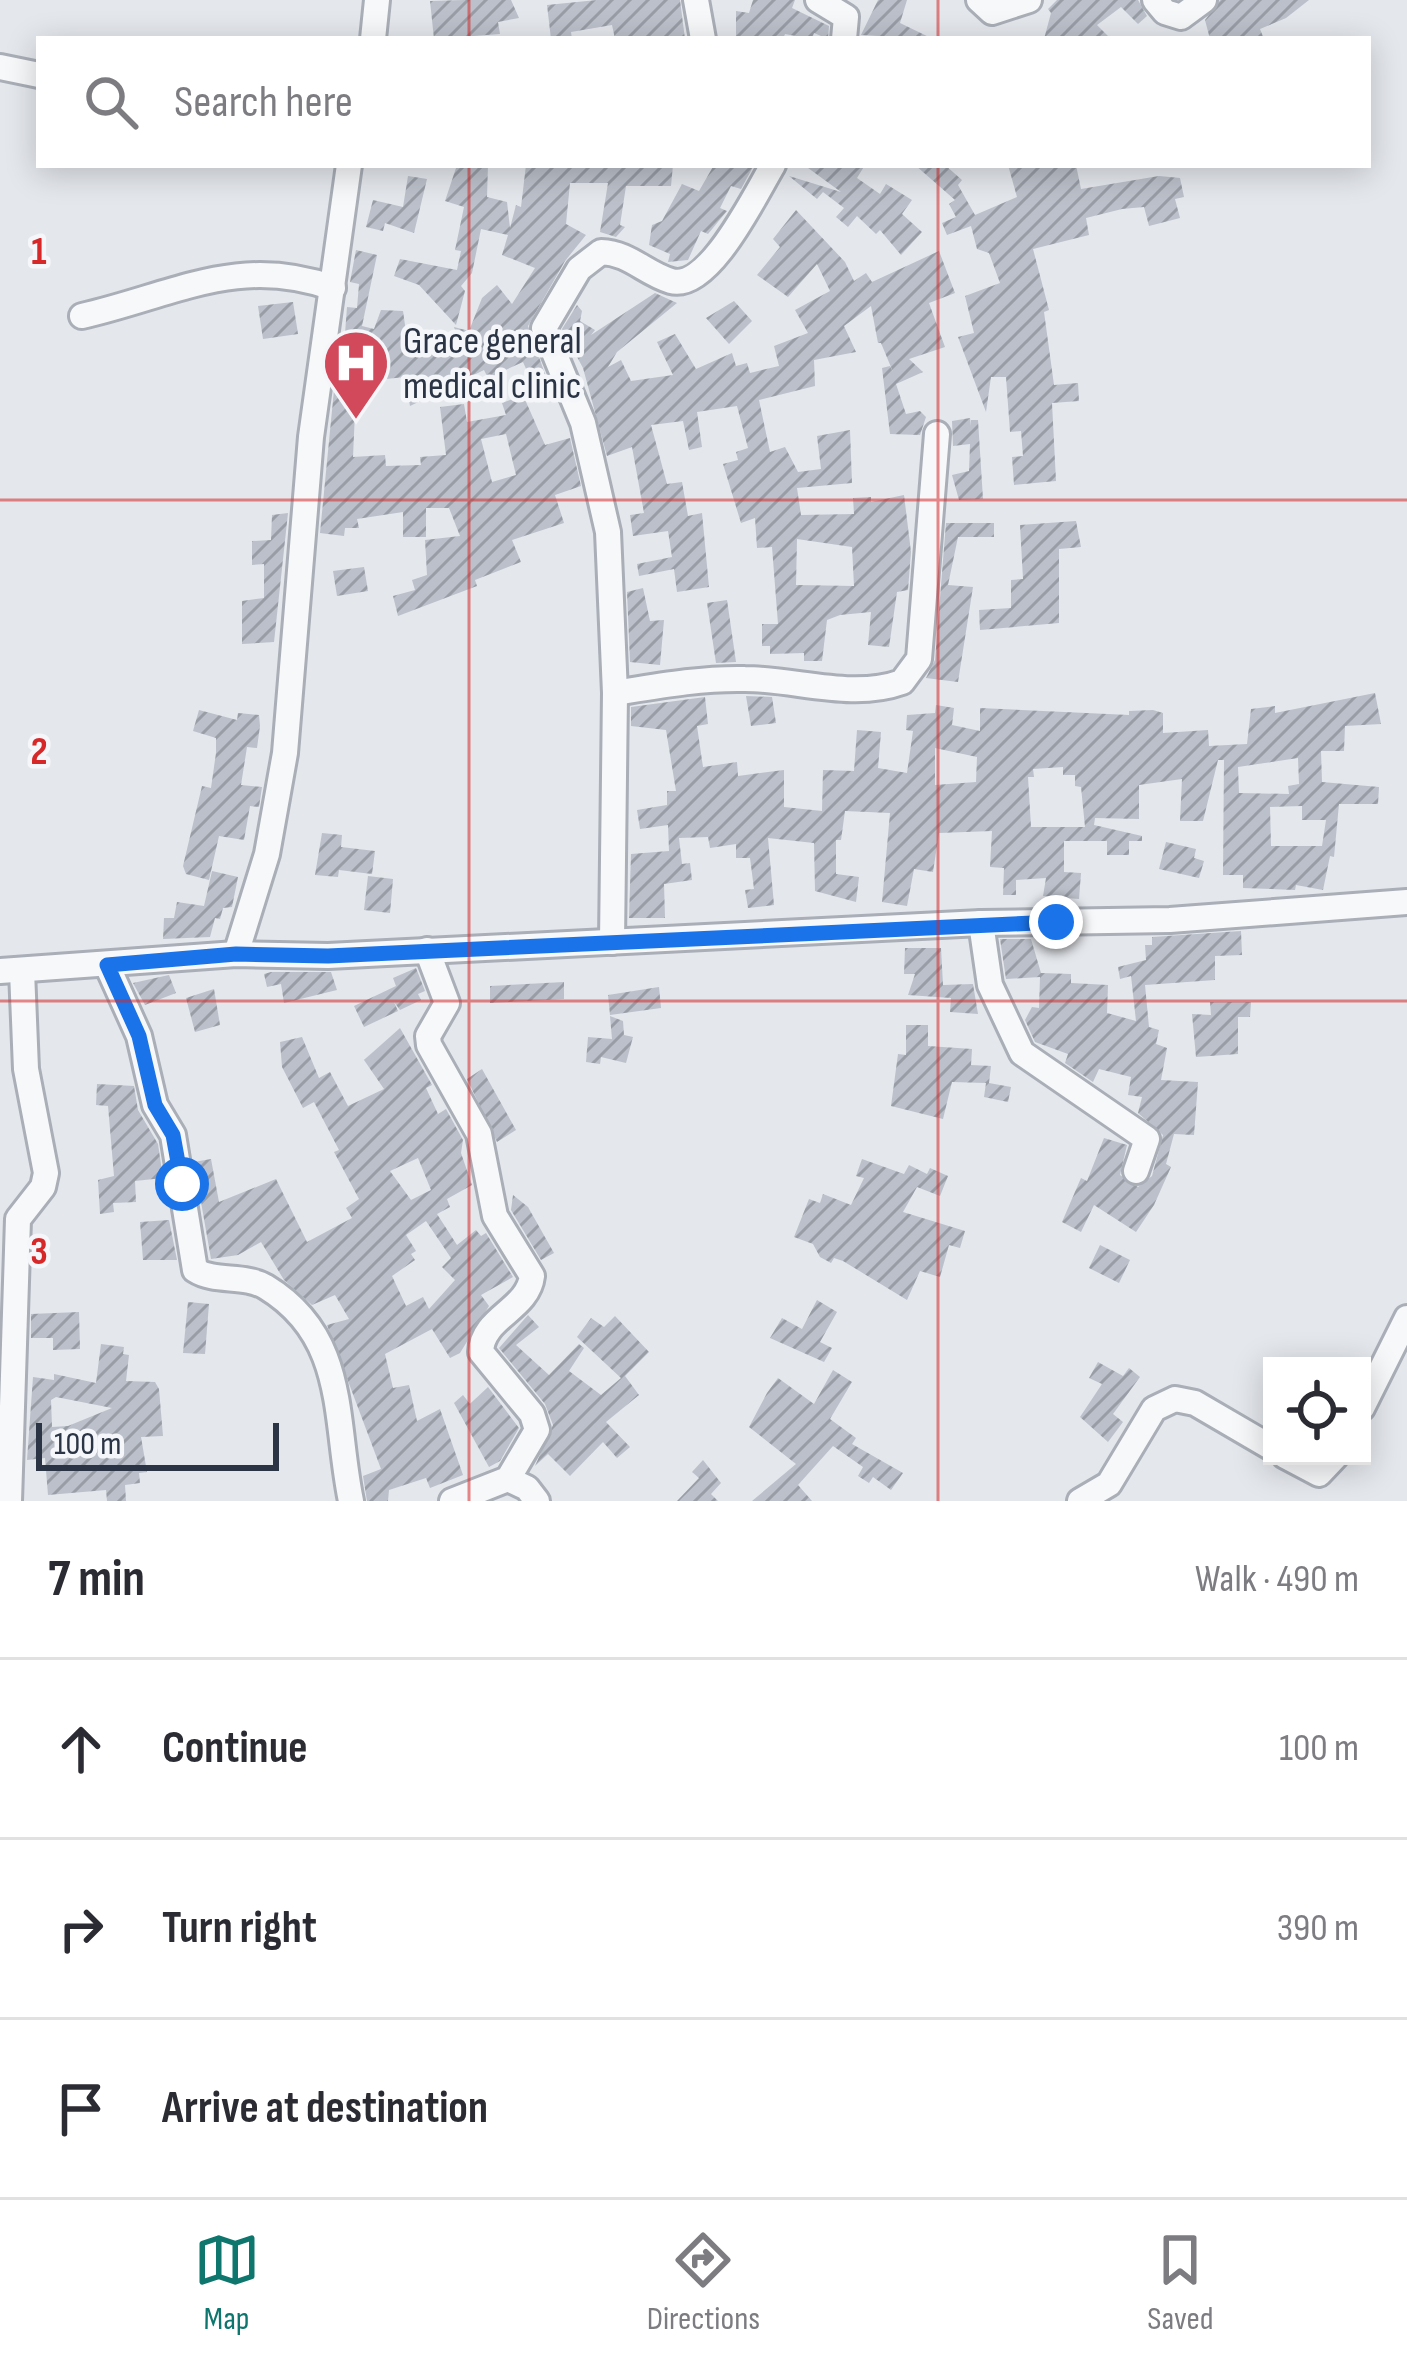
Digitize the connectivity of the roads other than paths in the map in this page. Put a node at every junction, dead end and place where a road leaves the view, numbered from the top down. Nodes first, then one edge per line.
1 (377, 0) edge
2 (696, 0) edge
3 (818, 0) edge
4 (979, 0) edge
5 (1029, 0) edge
6 (1154, 0) edge
7 (1204, 0) edge
8 (373, 36) edge
9 (703, 36) edge
10 (844, 36) edge
11 (0, 67) edge
12 (36, 74) edge
13 (349, 168) edge
14 (771, 168) edge
15 (333, 288) junction
16 (82, 316) dead end
17 (937, 434) dead end
18 (615, 693) junction
19 (1407, 902) edge
20 (981, 923) junction
21 (612, 942) junction
22 (427, 950) junction
23 (236, 954) junction
24 (107, 965) junction
25 (11, 971) edge
26 (1136, 1171) dead end
27 (1407, 1318) edge
28 (1371, 1390) edge
29 (1263, 1443) edge
30 (1302, 1465) edge
31 (1328, 1465) edge
32 (508, 1479) junction
33 (9, 1501) edge
34 (352, 1501) edge
35 (452, 1501) edge
36 (537, 1501) edge
37 (1080, 1501) edge

1 - 8 street
2 - 9 street
3 - 10 street
4 - 5 street
6 - 7 street
11 - 12 street
13 - 15 street
14 - 18 street
15 - 16 street
15 - 23 street
17 - 18 street
18 - 21 street
19 - 20 street
20 - 21 street
20 - 26 street
21 - 22 street
22 - 23 street
22 - 32 street
23 - 24 street
24 - 25 street
24 - 34 street
25 - 33 street
27 - 28 street
29 - 37 street
30 - 31 street
32 - 35 street
32 - 36 street

